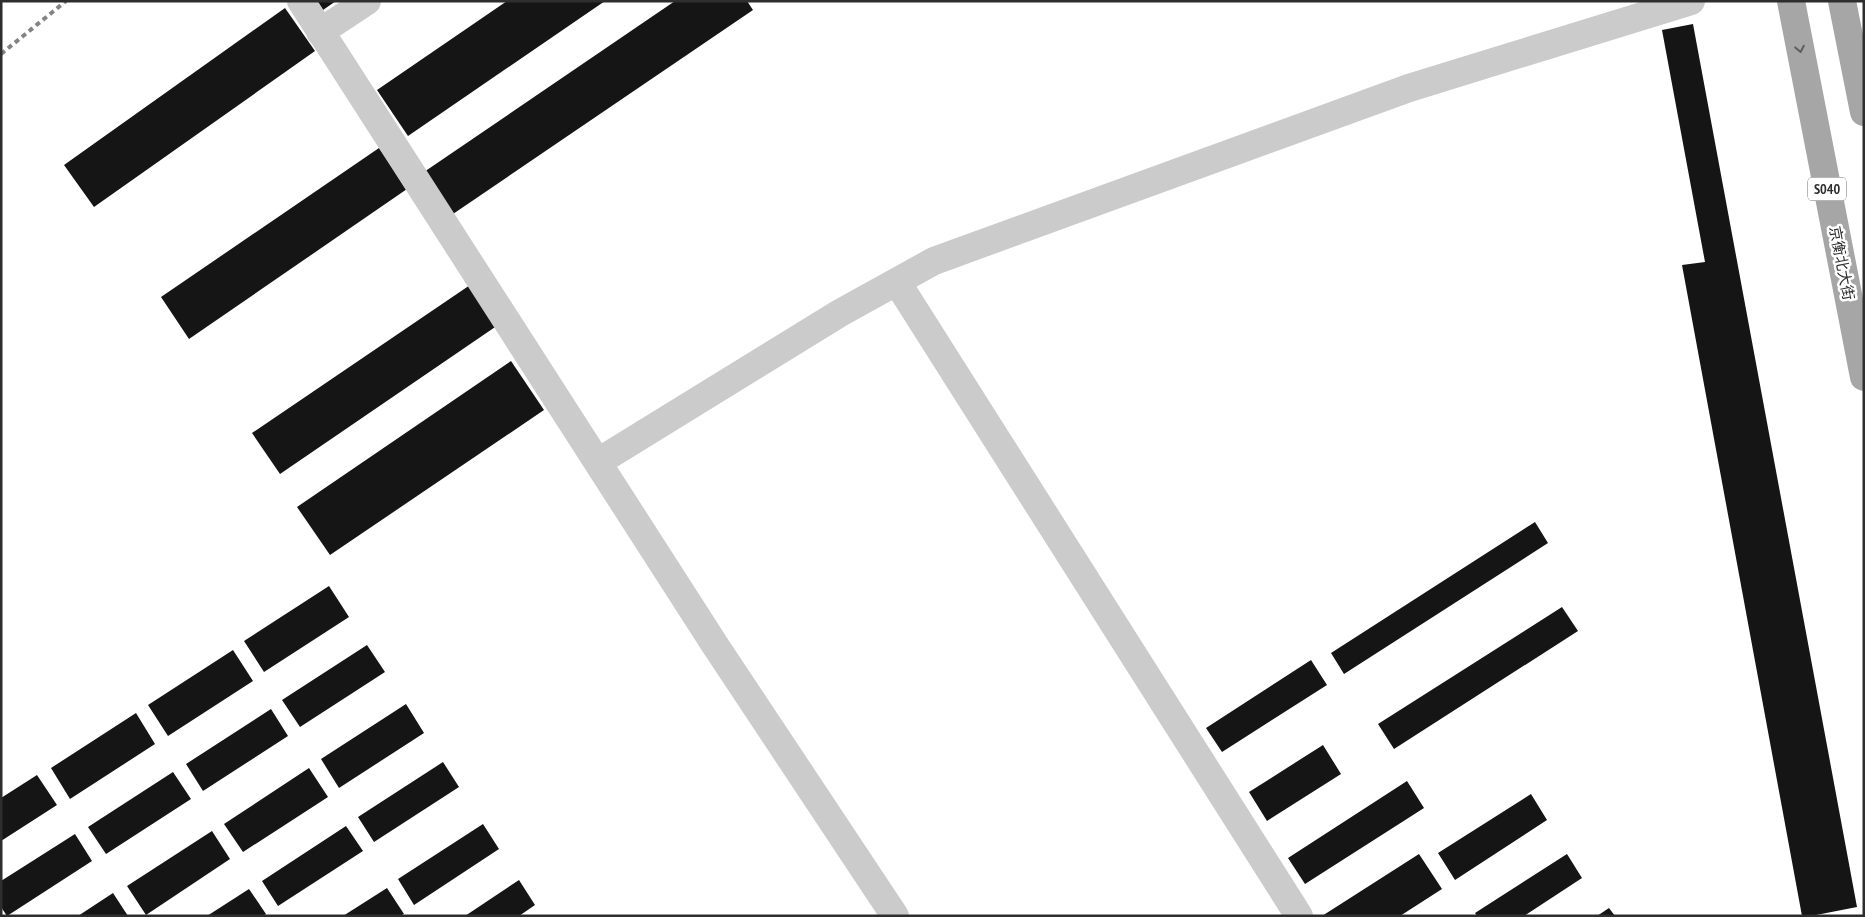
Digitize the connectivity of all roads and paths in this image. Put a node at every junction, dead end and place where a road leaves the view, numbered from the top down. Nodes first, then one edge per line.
1 (301, 1) edge
2 (367, 1) edge
3 (1691, 1) edge
4 (1791, 1) edge
5 (1842, 1) edge
6 (320, 32) junction
7 (1864, 112) edge
8 (897, 282) junction
9 (1864, 377) edge
10 (598, 462) junction
11 (895, 916) edge
12 (1299, 916) edge

1 - 6 street
2 - 6 street
3 - 8 street
4 -> 9 main road, 京衡北大街 / S040
5 - 7 main road
6 - 10 street
8 - 10 street
8 - 12 street
10 - 11 street

